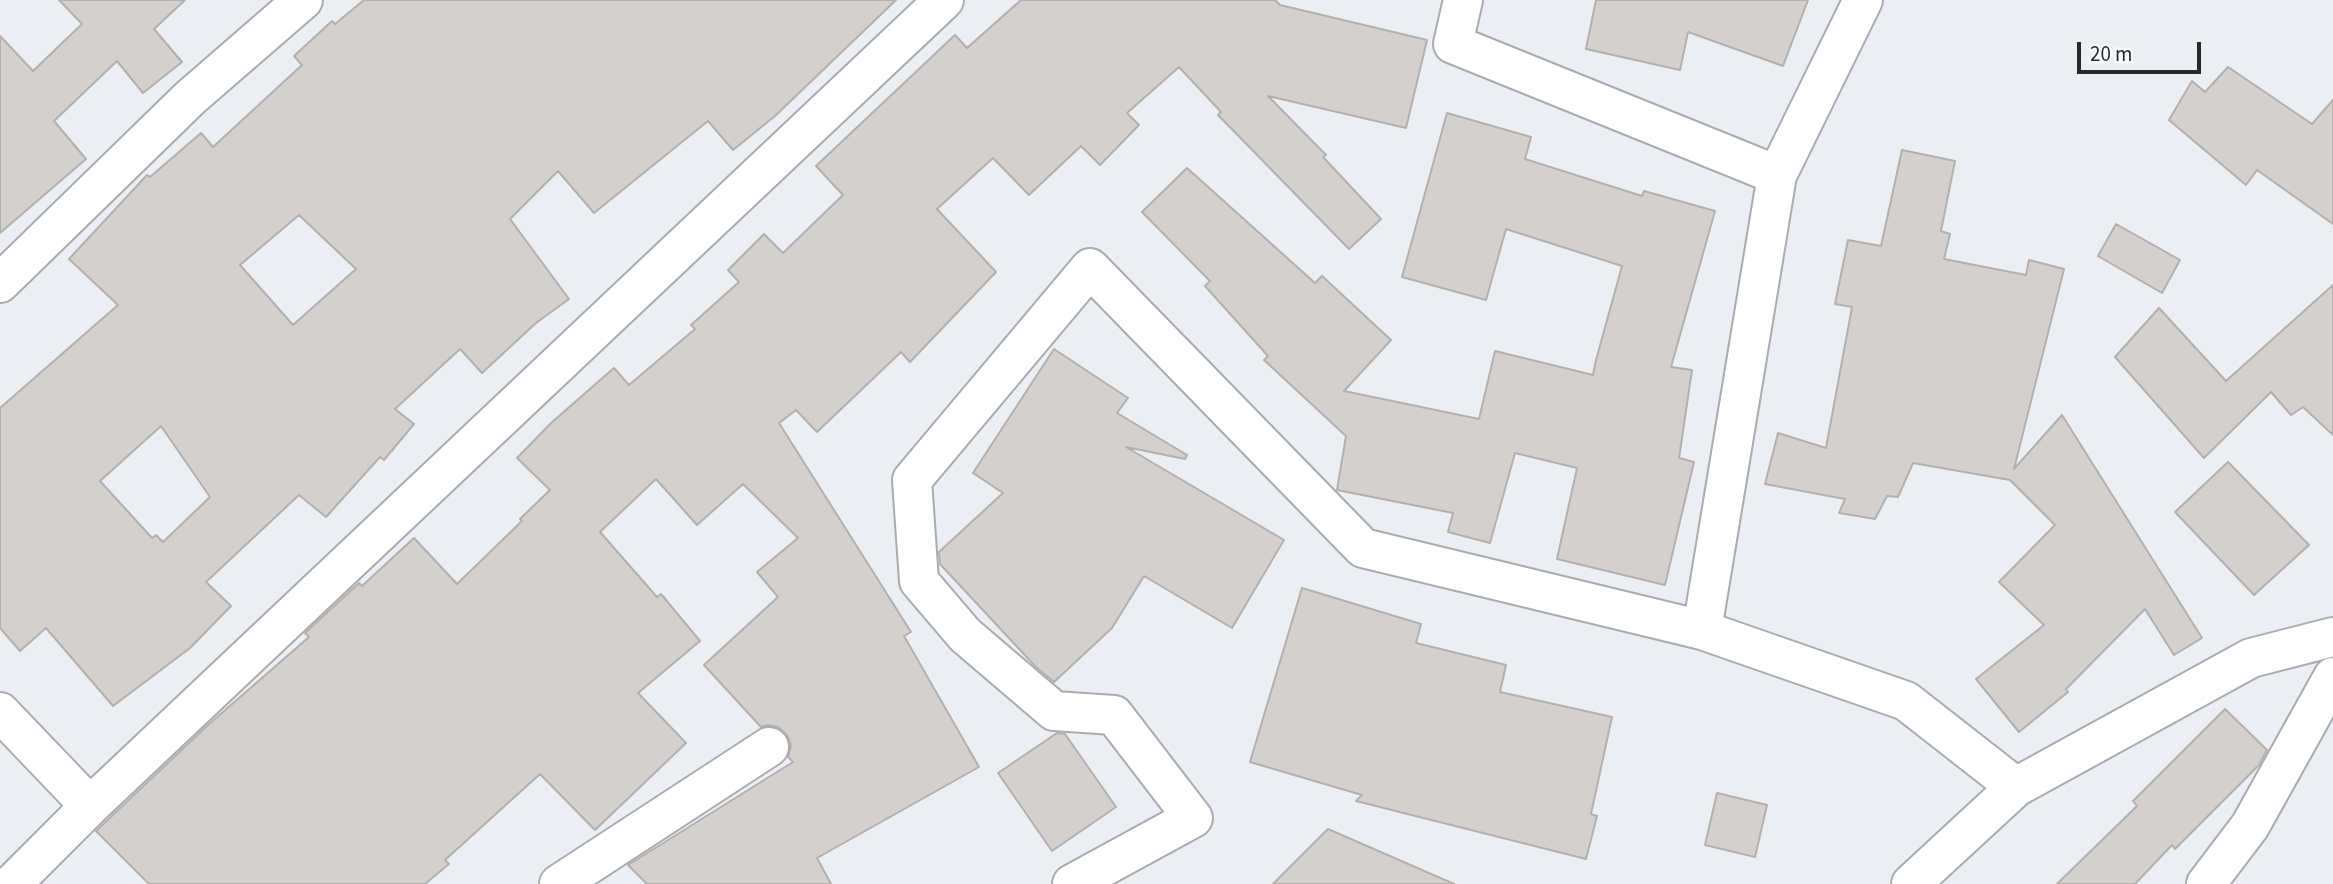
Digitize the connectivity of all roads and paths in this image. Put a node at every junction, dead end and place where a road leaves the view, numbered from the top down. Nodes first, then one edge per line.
1 (303, 0) edge
2 (944, 0) edge
3 (1463, 0) edge
4 (1863, 0) edge
5 (1777, 175) junction
6 (0, 283) edge
7 (1702, 630) junction
8 (2333, 638) edge
9 (2333, 677) edge
10 (0, 712) edge
11 (769, 747) dead end
12 (2015, 787) junction
13 (90, 806) junction
14 (12, 884) edge
15 (559, 884) edge
16 (1072, 884) edge
17 (1911, 884) edge
18 (2206, 884) edge

1 - 6 street
2 - 13 street
3 - 5 street
4 - 5 street
5 - 7 street
7 - 12 street
7 - 16 street
8 - 12 street
9 - 18 street
10 - 13 street
11 - 15 street
12 - 17 street
13 - 14 street

